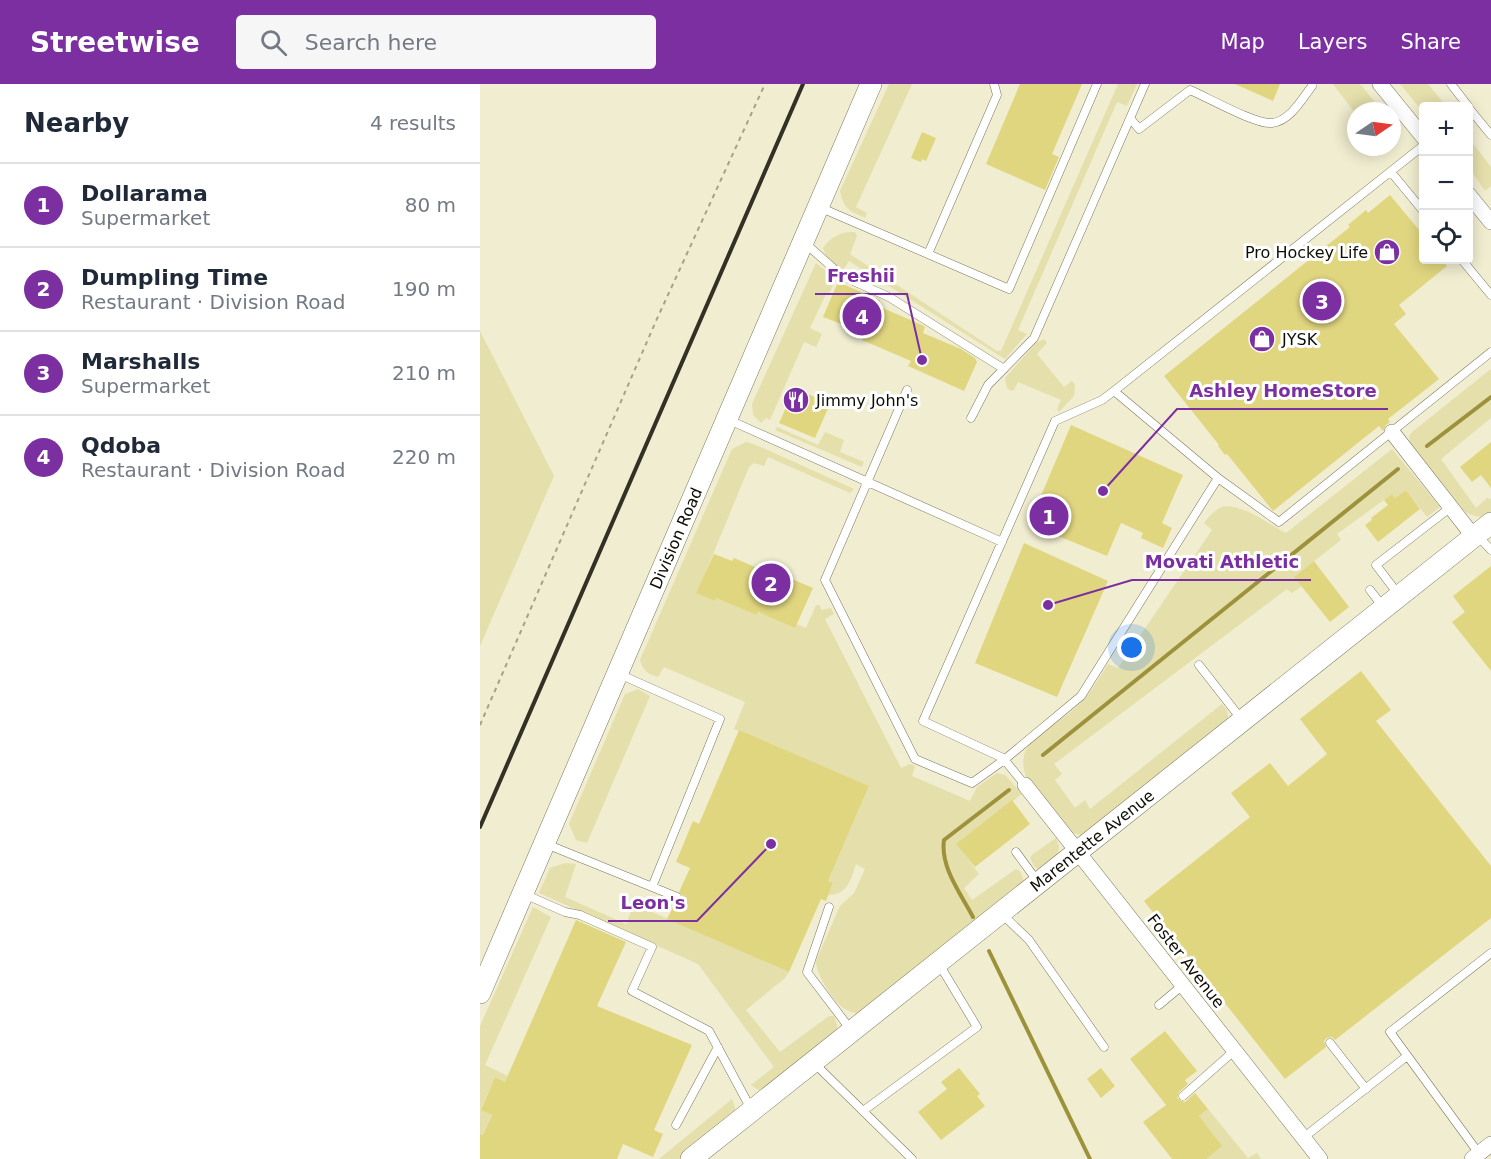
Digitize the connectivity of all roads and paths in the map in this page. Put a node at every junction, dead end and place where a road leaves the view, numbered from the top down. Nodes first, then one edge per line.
1 (765, 84) edge
2 (871, 84) edge
3 (994, 84) edge
4 (1097, 84) edge
5 (1145, 84) edge
6 (1380, 84) edge
7 (1450, 84) edge
8 (1312, 86) dead end
9 (1464, 102) edge
10 (1473, 113) edge
11 (1130, 118) junction
12 (1419, 132) edge
13 (1491, 135) edge
14 (1419, 150) edge
15 (1390, 172) junction
16 (1473, 200) edge
17 (819, 207) junction
18 (1422, 210) edge
19 (1491, 222) edge
20 (803, 242) junction
21 (928, 254) junction
22 (1465, 264) edge
23 (1491, 295) edge
24 (1491, 352) edge
25 (1004, 369) junction
26 (907, 390) dead end
27 (1114, 391) junction
28 (971, 418) dead end
29 (727, 419) junction
30 (1392, 432) junction
31 (1218, 478) junction
32 (867, 482) junction
33 (1451, 507) junction
34 (1480, 532) edge
35 (1002, 542) junction
36 (1491, 550) edge
37 (1370, 590) dead end
38 (1392, 602) junction
39 (1199, 665) dead end
40 (618, 673) junction
41 (1243, 721) junction
42 (480, 725) edge
43 (1004, 760) junction
44 (1025, 785) joint
45 (544, 843) junction
46 (1016, 852) dead end
47 (1078, 852) junction
48 (1039, 883) junction
49 (652, 887) junction
50 (523, 894) junction
51 (677, 897) dead end
52 (830, 907) dead end
53 (1001, 913) junction
54 (1491, 953) edge
55 (938, 963) junction
56 (1183, 985) junction
57 (480, 993) edge
58 (1159, 1005) dead end
59 (852, 1031) junction
60 (1330, 1043) dead end
61 (718, 1047) junction
62 (1104, 1047) dead end
63 (1234, 1051) junction
64 (1407, 1056) junction
65 (813, 1062) junction
66 (1366, 1089) junction
67 (1183, 1096) dead end
68 (751, 1111) junction
69 (863, 1111) junction
70 (676, 1125) dead end
71 (1303, 1138) junction
72 (1481, 1154) edge
73 (691, 1159) edge
74 (912, 1159) edge
75 (1320, 1159) edge

1 - 42 path
2 - 17 main road, Division Road
3 - 21 lane
4 - 21 lane
5 - 11 lane
6 - 12 street
7 - 9 lane
8 - 11 lane
10 - 13 lane
11 - 25 lane
14 - 15 lane
15 - 18 lane
15 - 27 lane
16 - 19 street
17 - 20 main road, Division Road
17 - 21 lane
20 - 25 lane
20 - 29 main road, Division Road
22 - 23 lane
24 - 30 lane
25 - 28 lane
26 - 32 lane
27 - 31 lane
27 - 35 lane
29 - 32 lane
29 - 40 main road, Division Road
30 - 31 lane
30 - 33 street
31 - 43 lane
32 - 35 lane
32 - 43 lane
33 - 34 street
33 - 38 lane
34 - 36 lane
34 - 38 main road, Marentette Avenue
35 - 43 lane
37 - 38 lane
38 - 41 main road, Marentette Avenue
39 - 41 lane
40 - 45 main road, Division Road
40 - 49 lane
41 - 47 main road, Marentette Avenue
43 - 44 lane
44 - 47 street, Foster Avenue
45 - 49 lane
45 - 50 main road, Division Road
46 - 48 lane
47 - 48 main road, Marentette Avenue
47 - 56 street, Foster Avenue
48 - 53 main road, Marentette Avenue
49 - 51 lane
50 - 57 main road, Division Road
50 - 61 lane
52 - 59 lane
53 - 55 main road, Marentette Avenue
53 - 62 lane
54 - 64 lane
55 - 59 main road, Marentette Avenue
55 - 69 lane
56 - 58 lane
56 - 63 street, Foster Avenue
59 - 65 main road, Marentette Avenue
60 - 66 lane
61 - 68 lane
61 - 70 lane
63 - 67 lane
63 - 71 street, Foster Avenue
64 - 66 lane
64 - 72 lane
65 - 68 main road, Marentette Avenue
65 - 69 lane
66 - 71 lane
68 - 73 main road, Marentette Avenue
69 - 74 lane
71 - 75 street, Foster Avenue

